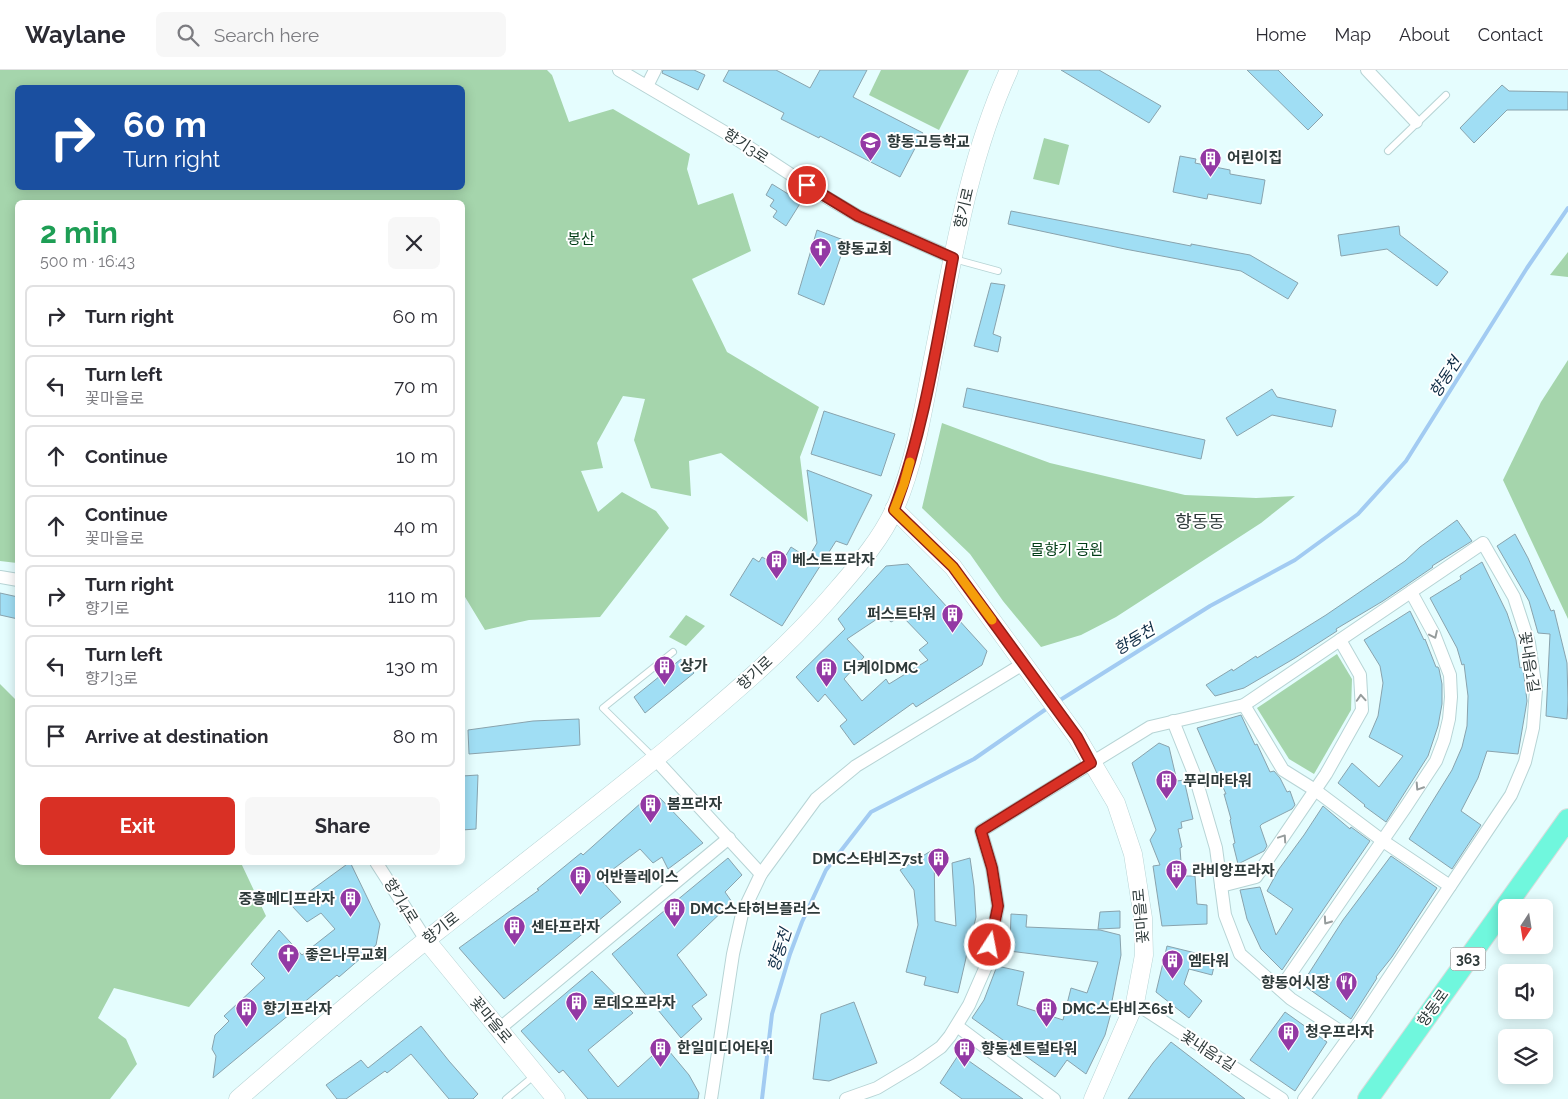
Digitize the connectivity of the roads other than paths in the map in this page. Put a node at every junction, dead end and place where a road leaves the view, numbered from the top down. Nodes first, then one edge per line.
1 (619, 70) edge
2 (655, 70) edge
3 (1009, 70) edge
4 (1367, 70) edge
5 (648, 86) junction
6 (1446, 95) dead end
7 (1416, 122) junction
8 (1388, 151) dead end
9 (953, 258) junction
10 (998, 271) dead end
11 (894, 510) junction
12 (0, 577) edge
13 (15, 580) edge
14 (1411, 592) junction
15 (1340, 640) junction
16 (673, 652) dead end
17 (1022, 664) junction
18 (1244, 705) junction
19 (1173, 721) junction
20 (654, 759) junction
21 (1091, 763) junction
22 (1315, 790) junction
23 (1568, 819) edge
24 (729, 838) junction
25 (1383, 841) junction
26 (378, 865) edge
27 (762, 874) junction
28 (1221, 886) junction
29 (1450, 886) junction
30 (426, 940) junction
31 (1280, 989) junction
32 (1135, 1003) junction
33 (957, 1026) junction
34 (498, 1029) junction
35 (1349, 1037) junction
36 (536, 1074) junction
37 (238, 1099) edge
38 (506, 1099) edge
39 (556, 1099) edge
40 (711, 1099) edge
41 (846, 1099) edge
42 (1054, 1099) edge
43 (1093, 1099) edge
44 (1282, 1099) edge
45 (1304, 1099) edge
46 (1368, 1099) edge

1 - 5 street, 향기3로
2 - 5 street
3 - 9 main road, 향기로
4 - 7 street
5 - 9 street, 향기3로
6 - 7 lane
7 - 8 lane
9 - 10 lane
9 - 11 main road, 향기로
11 - 17 main road
11 - 20 main road, 향기로
12 - 13 street
14 - 15 street, 꽃내음1길
14 -> 25 street
14 - 29 street, 꽃내음1길
15 - 18 street, 꽃내음1길
22 -> 15 street
16 - 20 lane
17 - 21 main road, 꽃마을로
17 - 27 street
18 - 19 street, 꽃내음1길
18 - 22 street
19 - 21 street, 꽃내음1길
19 - 28 street
20 - 24 street
20 - 30 main road, 향기로
21 - 32 main road, 꽃마을로
21 - 33 street, 꽃내음1길
22 - 25 street
28 -> 22 street
23 - 46 main road, 향동로 / 363
24 - 27 street
24 - 34 street
25 - 29 street
25 -> 31 street
26 - 30 street, 향기4로
27 - 40 street
28 - 31 street
29 - 35 street, 꽃내음1길
30 - 34 main road, 꽃마을로
30 - 37 main road, 향기로
31 - 35 street
32 - 43 main road, 꽃마을로
32 - 44 street, 꽃내음1길
33 - 41 street
33 - 42 street
34 - 36 main road, 꽃마을로
35 - 45 street, 꽃내음1길
36 - 38 lane
36 - 39 main road, 꽃마을로

